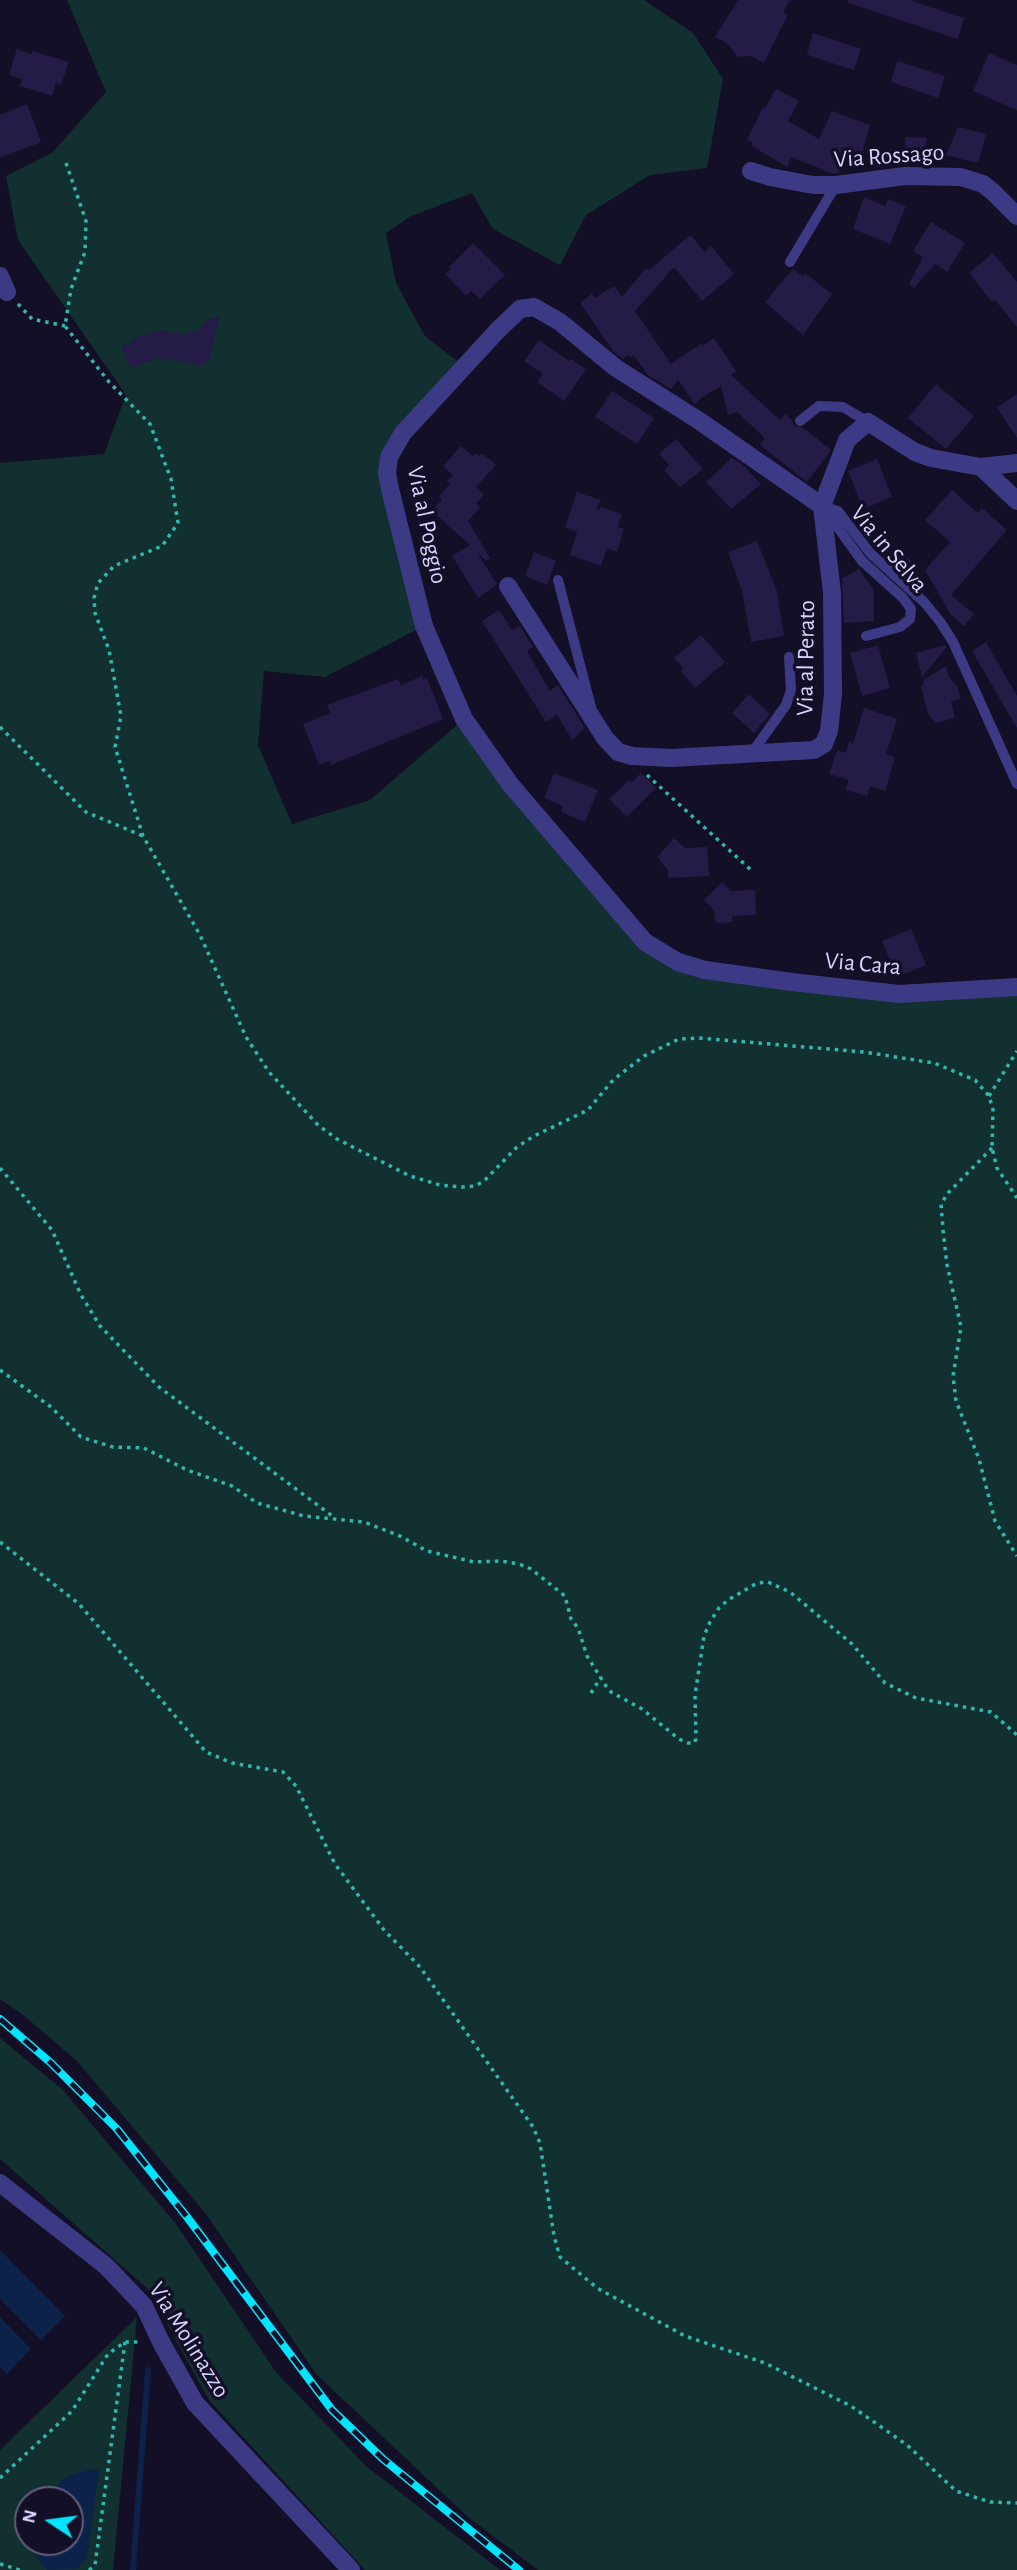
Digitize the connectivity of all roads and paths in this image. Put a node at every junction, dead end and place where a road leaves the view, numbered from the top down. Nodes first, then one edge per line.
1 (66, 163) dead end
2 (751, 171) dead end
3 (836, 185) junction
4 (1017, 216) edge
5 (790, 262) dead end
6 (4, 284) edge
7 (65, 326) junction
8 (800, 421) dead end
9 (868, 422) junction
10 (1017, 463) edge
11 (981, 467) junction
12 (1017, 501) edge
13 (822, 506) junction
14 (558, 580) dead end
15 (508, 586) dead end
16 (866, 636) dead end
17 (789, 657) dead end
18 (594, 717) junction
19 (0, 727) edge
20 (751, 754) junction
21 (643, 758) junction
22 (1017, 784) edge
23 (143, 835) junction
24 (751, 870) dead end
25 (705, 970) joint
26 (1017, 987) edge
27 (1017, 1051) edge
28 (989, 1096) junction
29 (992, 1148) junction
30 (0, 1168) edge
31 (1017, 1198) edge
32 (0, 1370) edge
33 (337, 1520) junction
34 (0, 1542) edge
35 (1017, 1556) edge
36 (601, 1677) junction
37 (591, 1693) dead end
38 (1017, 1735) edge
39 (0, 2183) edge
40 (0, 2478) edge
41 (1017, 2503) edge
42 (0, 2564) edge
43 (20, 2570) edge
44 (89, 2570) edge
45 (351, 2570) edge

1 - 7 path
2 - 3 street, Via Rossago
3 - 4 street, Via Rossago
3 - 5 lane
6 - 7 path
7 - 23 path
8 - 9 lane
9 - 11 street
9 - 13 street, Via al Perato
10 - 11 street
11 - 12 street
13 - 16 lane, Via in Selva
13 - 20 street, Via al Perato
13 - 22 lane
13 - 25 street, Via al Poggio
14 - 18 lane
15 - 18 street, Via al Perato
17 - 20 lane
18 - 21 street, Via al Perato
19 - 23 path
20 - 21 street, Via al Perato
21 - 24 path
23 - 28 path
25 - 26 street, Via Cara
27 - 28 path
28 - 29 path
29 - 31 path
29 - 35 path
30 - 33 path
32 - 33 path
33 - 36 path
34 - 41 path
36 - 37 path
36 - 38 path
39 - 45 street, Via Molinazzo
40 - 44 path
42 - 43 path

